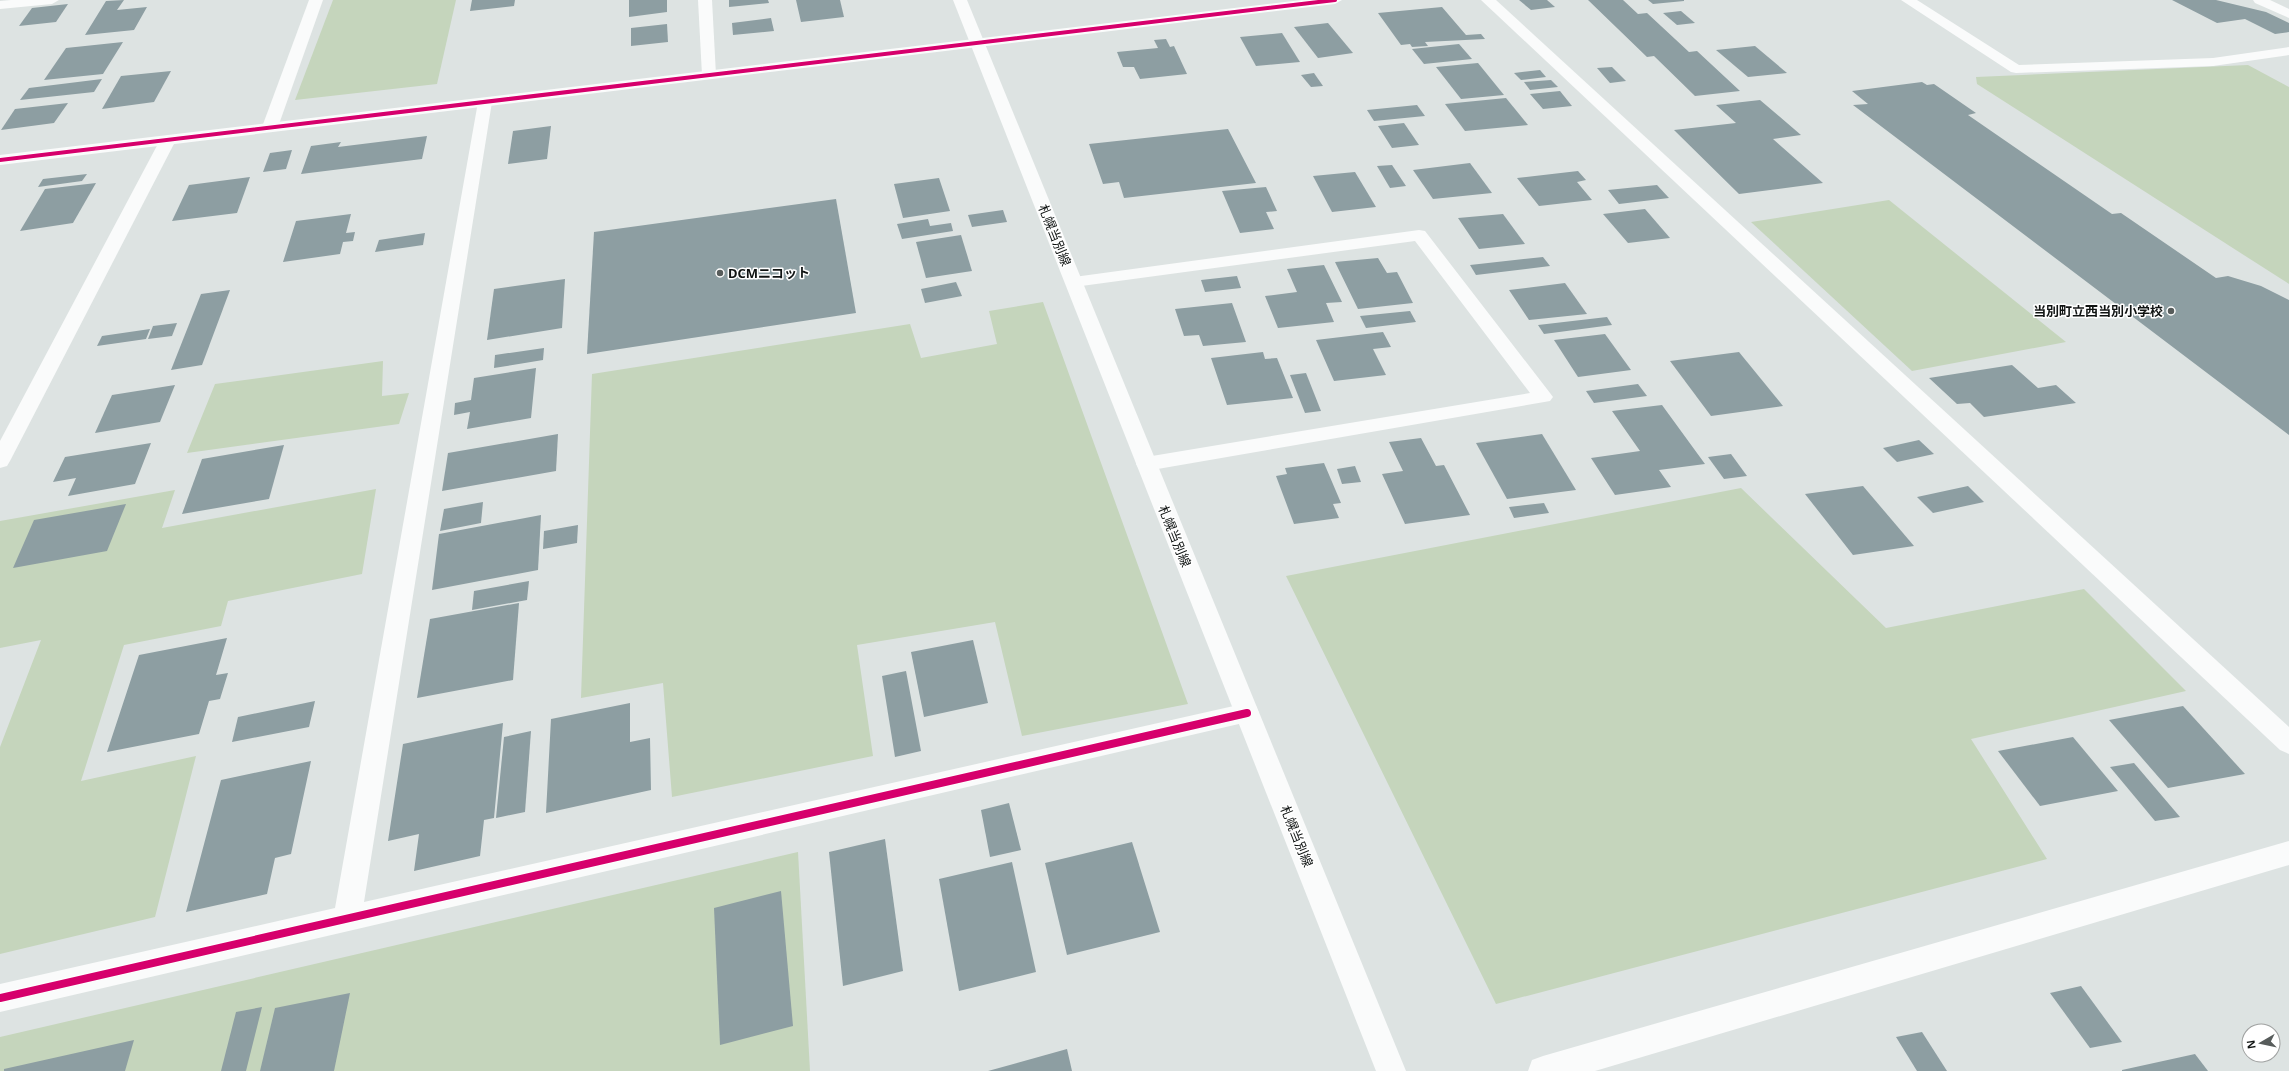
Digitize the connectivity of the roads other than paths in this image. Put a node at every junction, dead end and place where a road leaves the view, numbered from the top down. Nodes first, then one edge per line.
1 (52, 0) edge
2 (316, 0) edge
3 (705, 0) edge
4 (960, 0) edge
5 (1335, 0) edge
6 (1488, 0) edge
7 (1908, 0) edge
8 (2260, 0) edge
9 (2, 5) edge
10 (2289, 14) edge
11 (977, 43) junction
12 (2289, 51) edge
13 (709, 75) junction
14 (485, 102) junction
15 (270, 128) junction
16 (168, 140) junction
17 (0, 160) edge
18 (1074, 282) junction
19 (0, 461) edge
20 (1146, 464) junction
21 (1247, 713) junction
22 (2289, 743) edge
23 (2289, 853) edge
24 (347, 919) junction
25 (0, 998) edge
26 (1391, 1071) edge
27 (1543, 1071) edge

1 - 9 street
2 - 15 street
3 - 13 street
4 - 11 street, 札幌当別線
5 - 11 street
6 - 22 street
7 - 12 street
8 - 10 street
11 - 13 street
11 - 18 street, 札幌当別線
13 - 14 street
14 - 15 street
14 - 24 street
15 - 16 street
16 - 17 street
16 - 19 street
18 - 20 street, 札幌当別線
18 - 20 street
20 - 21 street, 札幌当別線
21 - 24 street
21 - 26 street, 札幌当別線
23 - 27 street
24 - 25 street

